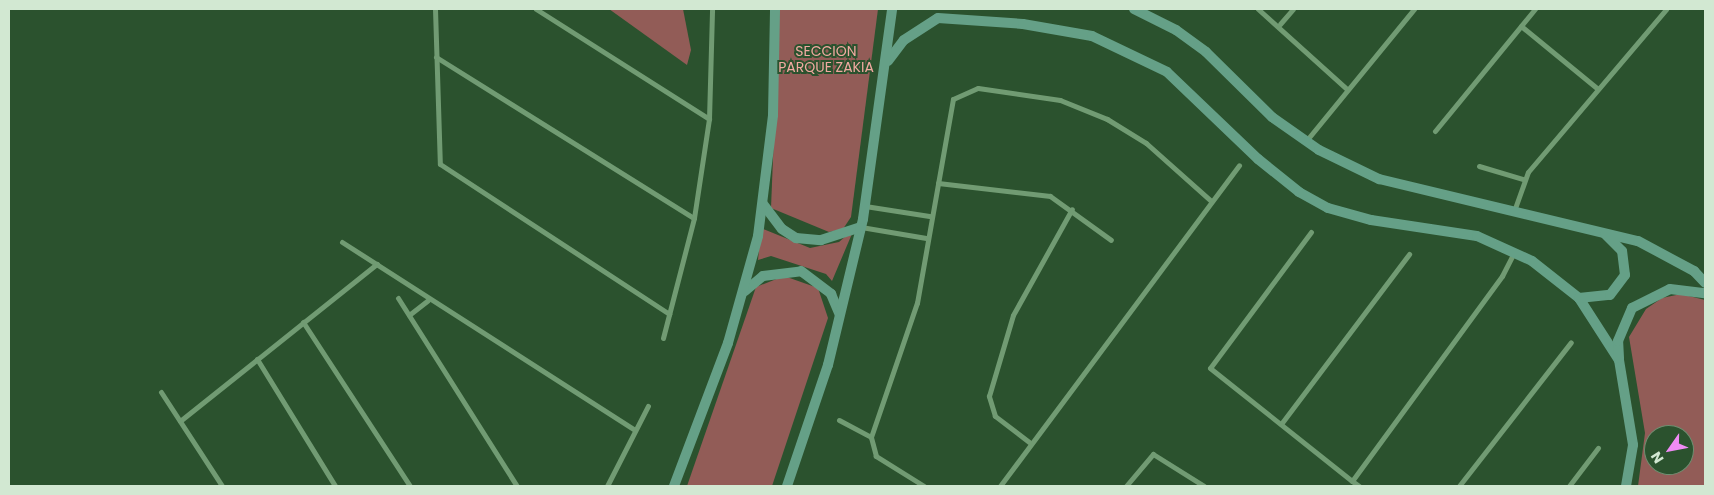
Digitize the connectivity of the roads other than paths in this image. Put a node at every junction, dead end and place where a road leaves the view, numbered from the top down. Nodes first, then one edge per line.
1 (435, 9) edge
2 (536, 9) edge
3 (712, 9) edge
4 (775, 9) edge
5 (892, 9) edge
6 (1134, 9) edge
7 (1258, 9) edge
8 (1293, 9) edge
9 (1414, 9) edge
10 (1535, 9) edge
11 (1666, 9) edge
12 (1280, 24) junction
13 (1521, 26) junction
14 (436, 57) junction
15 (888, 61) junction
16 (1347, 89) junction
17 (1598, 89) junction
18 (710, 119) junction
19 (1435, 131) dead end
20 (1306, 141) junction
21 (1239, 165) dead end
22 (1479, 166) dead end
23 (1523, 179) junction
24 (938, 183) junction
25 (1211, 201) junction
26 (763, 204) junction
27 (866, 206) junction
28 (1072, 210) junction
29 (1514, 214) junction
30 (929, 216) junction
31 (694, 218) junction
32 (862, 227) junction
33 (1597, 230) junction
34 (1311, 232) dead end
35 (926, 238) junction
36 (1111, 240) dead end
37 (342, 242) dead end
38 (1514, 251) junction
39 (1409, 254) dead end
40 (377, 264) junction
41 (1705, 283) edge
42 (745, 291) junction
43 (1705, 293) edge
44 (398, 298) dead end
45 (1579, 298) junction
46 (428, 300) junction
47 (669, 314) junction
48 (839, 314) junction
49 (409, 315) junction
50 (303, 322) junction
51 (663, 338) dead end
52 (1571, 342) dead end
53 (257, 359) junction
54 (1619, 360) junction
55 (161, 392) dead end
56 (648, 406) dead end
57 (840, 420) dead end
58 (180, 421) junction
59 (1281, 424) junction
60 (633, 429) junction
61 (871, 437) junction
62 (1029, 442) junction
63 (1598, 448) dead end
64 (1352, 481) junction
65 (222, 486) edge
66 (336, 486) edge
67 (410, 486) edge
68 (517, 486) edge
69 (606, 486) edge
70 (674, 486) edge
71 (787, 486) edge
72 (924, 486) edge
73 (1000, 486) edge
74 (1126, 486) edge
75 (1204, 486) edge
76 (1359, 486) edge
77 (1460, 486) edge
78 (1569, 486) edge
79 (1626, 486) edge

1 - 14 street
2 - 18 street
3 - 18 street
4 - 26 street
5 - 15 street
6 - 20 street
7 - 12 street
8 - 12 street
9 - 16 street
10 - 13 street
11 - 17 street
12 - 16 street
13 - 17 street
13 - 19 street
14 - 31 street
14 - 47 street
15 - 27 street
15 - 38 street
16 - 20 street
17 - 23 street
18 - 31 street
20 - 29 street
21 - 25 street
22 - 23 street
23 - 29 street
24 - 25 street
24 - 28 street
24 - 30 street
25 - 62 street
26 - 32 street
26 - 42 street
27 - 30 street
27 - 32 street
28 - 36 street
28 - 62 street
29 - 33 street
30 - 35 street
31 - 47 street
32 - 35 street
32 - 48 street
33 - 41 street
33 - 45 street
34 - 59 street
35 - 61 street
37 - 40 street
38 - 45 street
38 - 64 street
39 - 59 street
40 - 46 street
40 - 50 street
42 - 48 street
42 - 70 street
43 - 54 street
44 - 49 street
45 - 54 street
46 - 49 street
46 - 60 street
47 - 51 street
48 - 71 street
49 - 68 street
50 - 53 street
50 - 67 street
52 - 77 street
53 - 58 street
53 - 66 street
54 - 79 street
55 - 58 street
56 - 60 street
57 - 61 street
58 - 65 street
59 - 64 street
60 - 69 street
61 - 72 street
62 - 73 street
63 - 78 street
64 - 76 street
74 - 75 street

